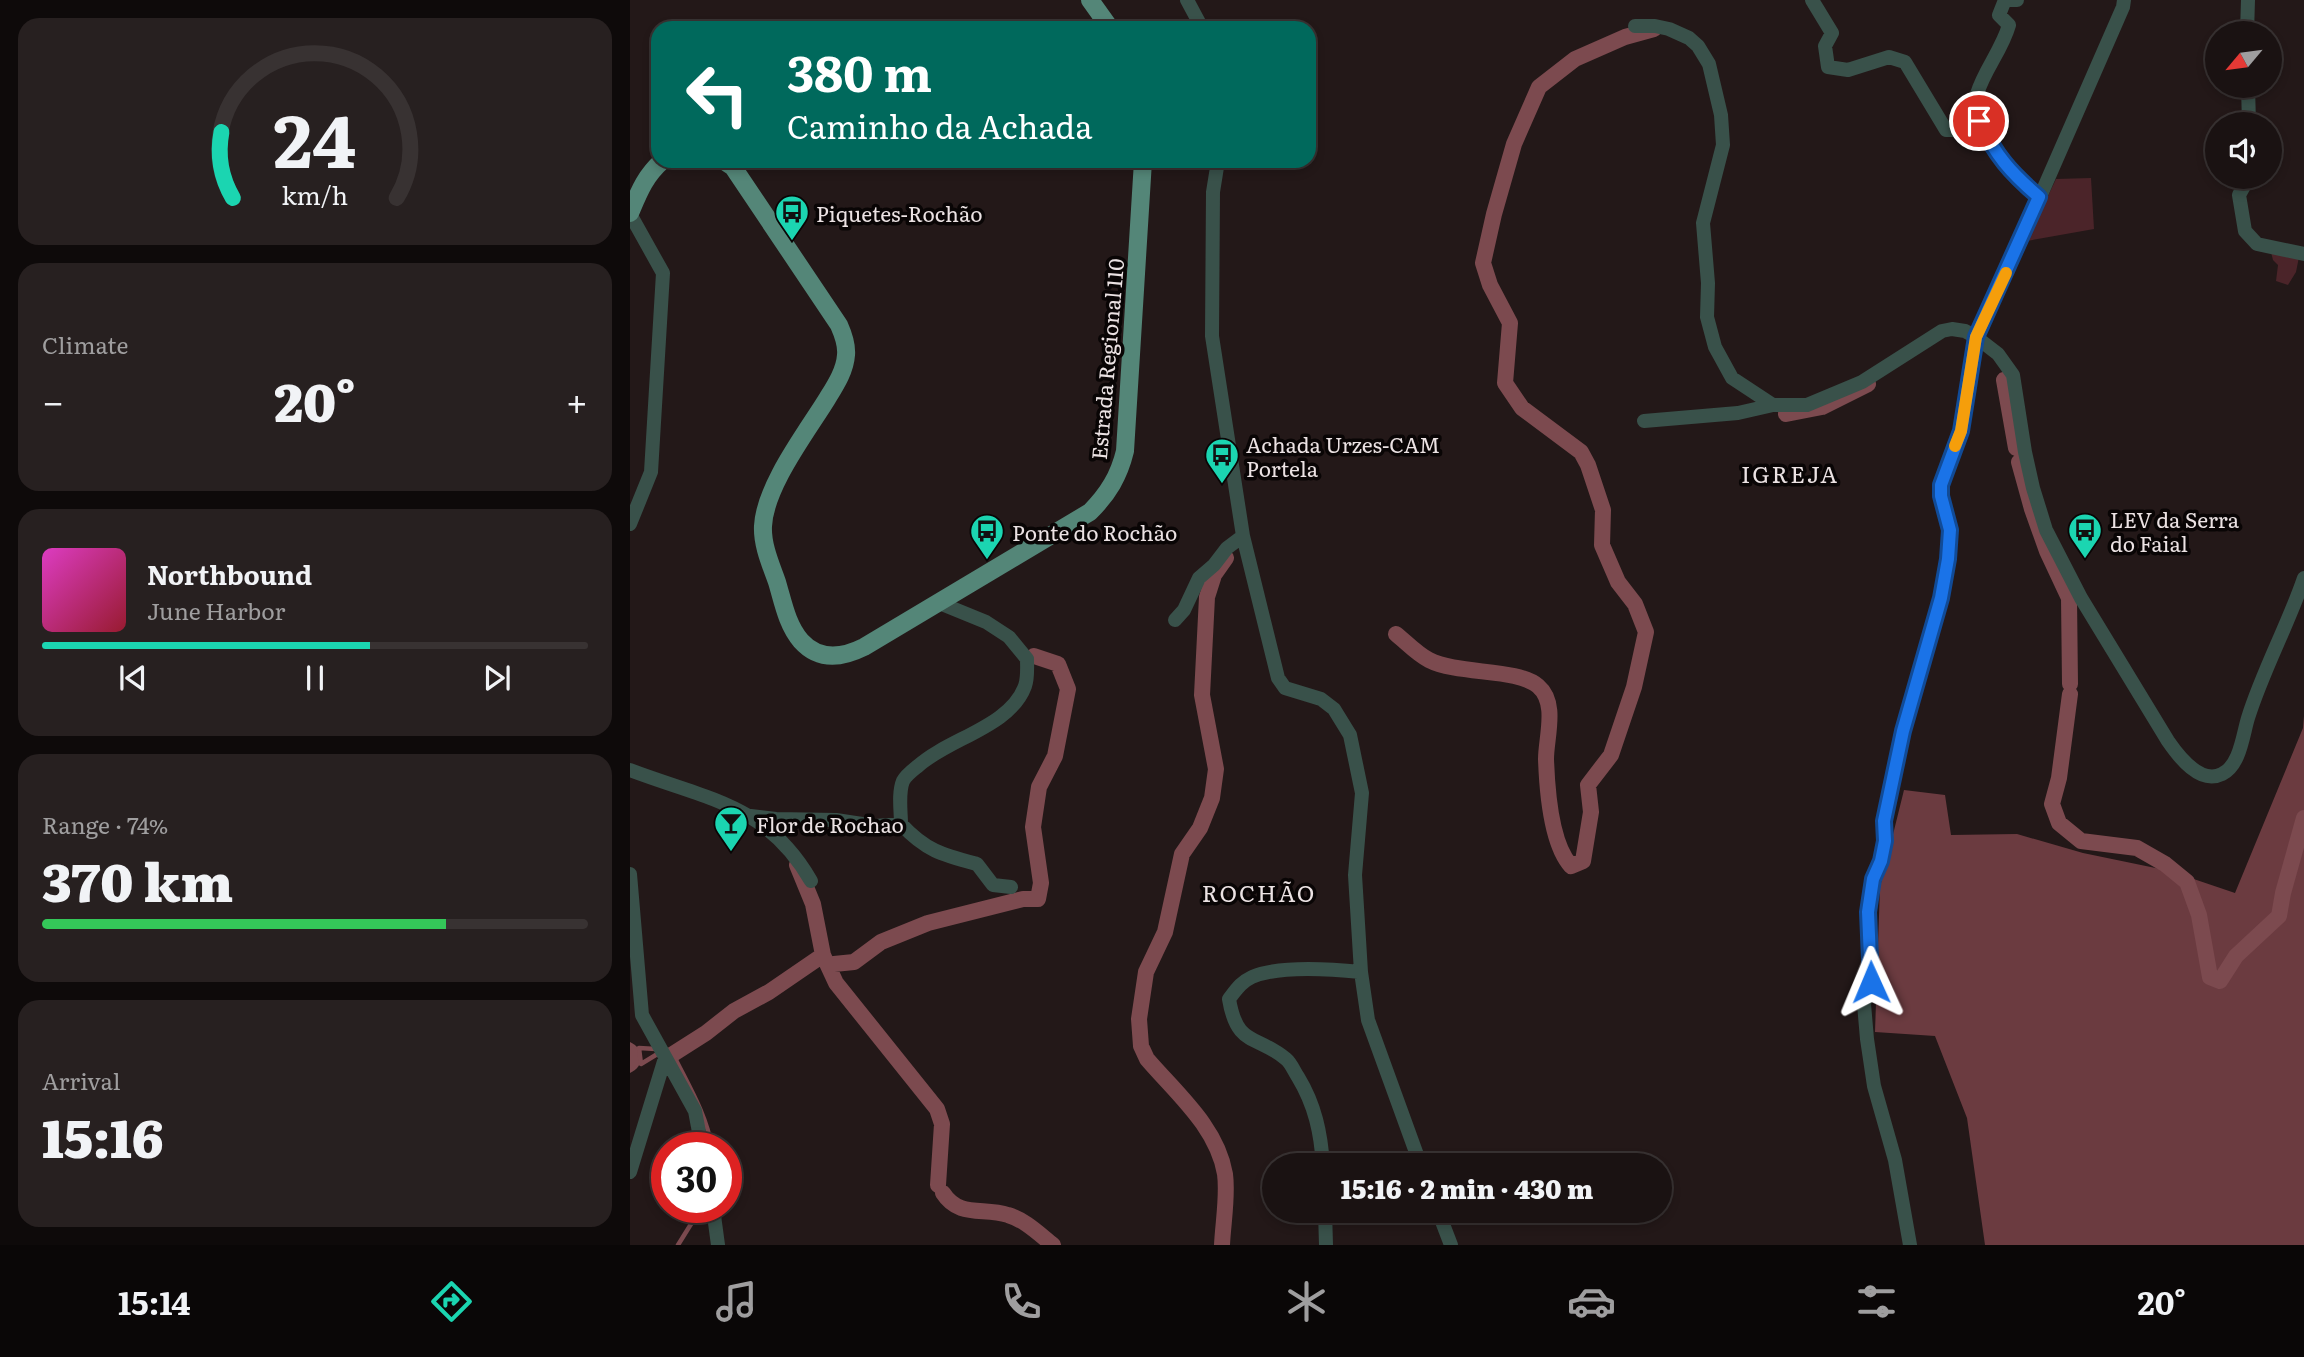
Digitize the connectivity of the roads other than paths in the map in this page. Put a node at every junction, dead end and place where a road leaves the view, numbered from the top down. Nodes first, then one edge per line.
1 (1090, 0) edge
2 (1187, 0) edge
3 (1812, 0) edge
4 (2017, 0) edge
5 (2124, 0) edge
6 (2248, 0) edge
7 (1105, 21) edge
8 (1198, 21) edge
9 (2247, 21) edge
10 (1634, 26) dead end
11 (1991, 146) junction
12 (654, 168) edge
13 (734, 168) edge
14 (1143, 168) edge
15 (1217, 168) edge
16 (2242, 189) edge
17 (2039, 197) junction
18 (630, 213) edge
19 (2304, 254) edge
20 (1976, 337) junction
21 (1773, 405) junction
22 (1644, 421) dead end
23 (630, 524) edge
24 (1243, 536) junction
25 (2304, 578) edge
26 (937, 602) junction
27 (1175, 620) dead end
28 (630, 770) edge
29 (751, 816) junction
30 (901, 824) junction
31 (630, 874) edge
32 (811, 881) dead end
33 (1011, 887) dead end
34 (1361, 972) junction
35 (665, 1058) junction
36 (699, 1132) edge
37 (1322, 1153) edge
38 (1416, 1153) edge
39 (630, 1172) edge
40 (715, 1223) edge
41 (1325, 1223) edge
42 (1443, 1223) edge
43 (718, 1245) edge
44 (1325, 1245) edge
45 (1451, 1245) edge
46 (1910, 1245) edge

1 - 7 main road
2 - 8 street
3 - 11 street
4 - 11 street
5 - 17 street
6 - 9 street
10 - 21 street
11 - 17 street
12 - 18 main road
13 - 26 main road, Estrada Regional 110
14 - 26 main road, Estrada Regional 110
15 - 24 street
16 - 19 street
17 - 20 street
18 - 23 street
20 - 21 street
20 - 25 street
20 - 46 street
21 - 22 street
24 - 27 street
24 - 34 street
26 - 30 street
28 - 29 street
29 - 30 street
29 - 32 street
30 - 33 street
31 - 35 street
34 - 37 street
34 - 38 street
35 - 36 street
35 - 39 street
40 - 43 street
41 - 44 street
42 - 45 street

